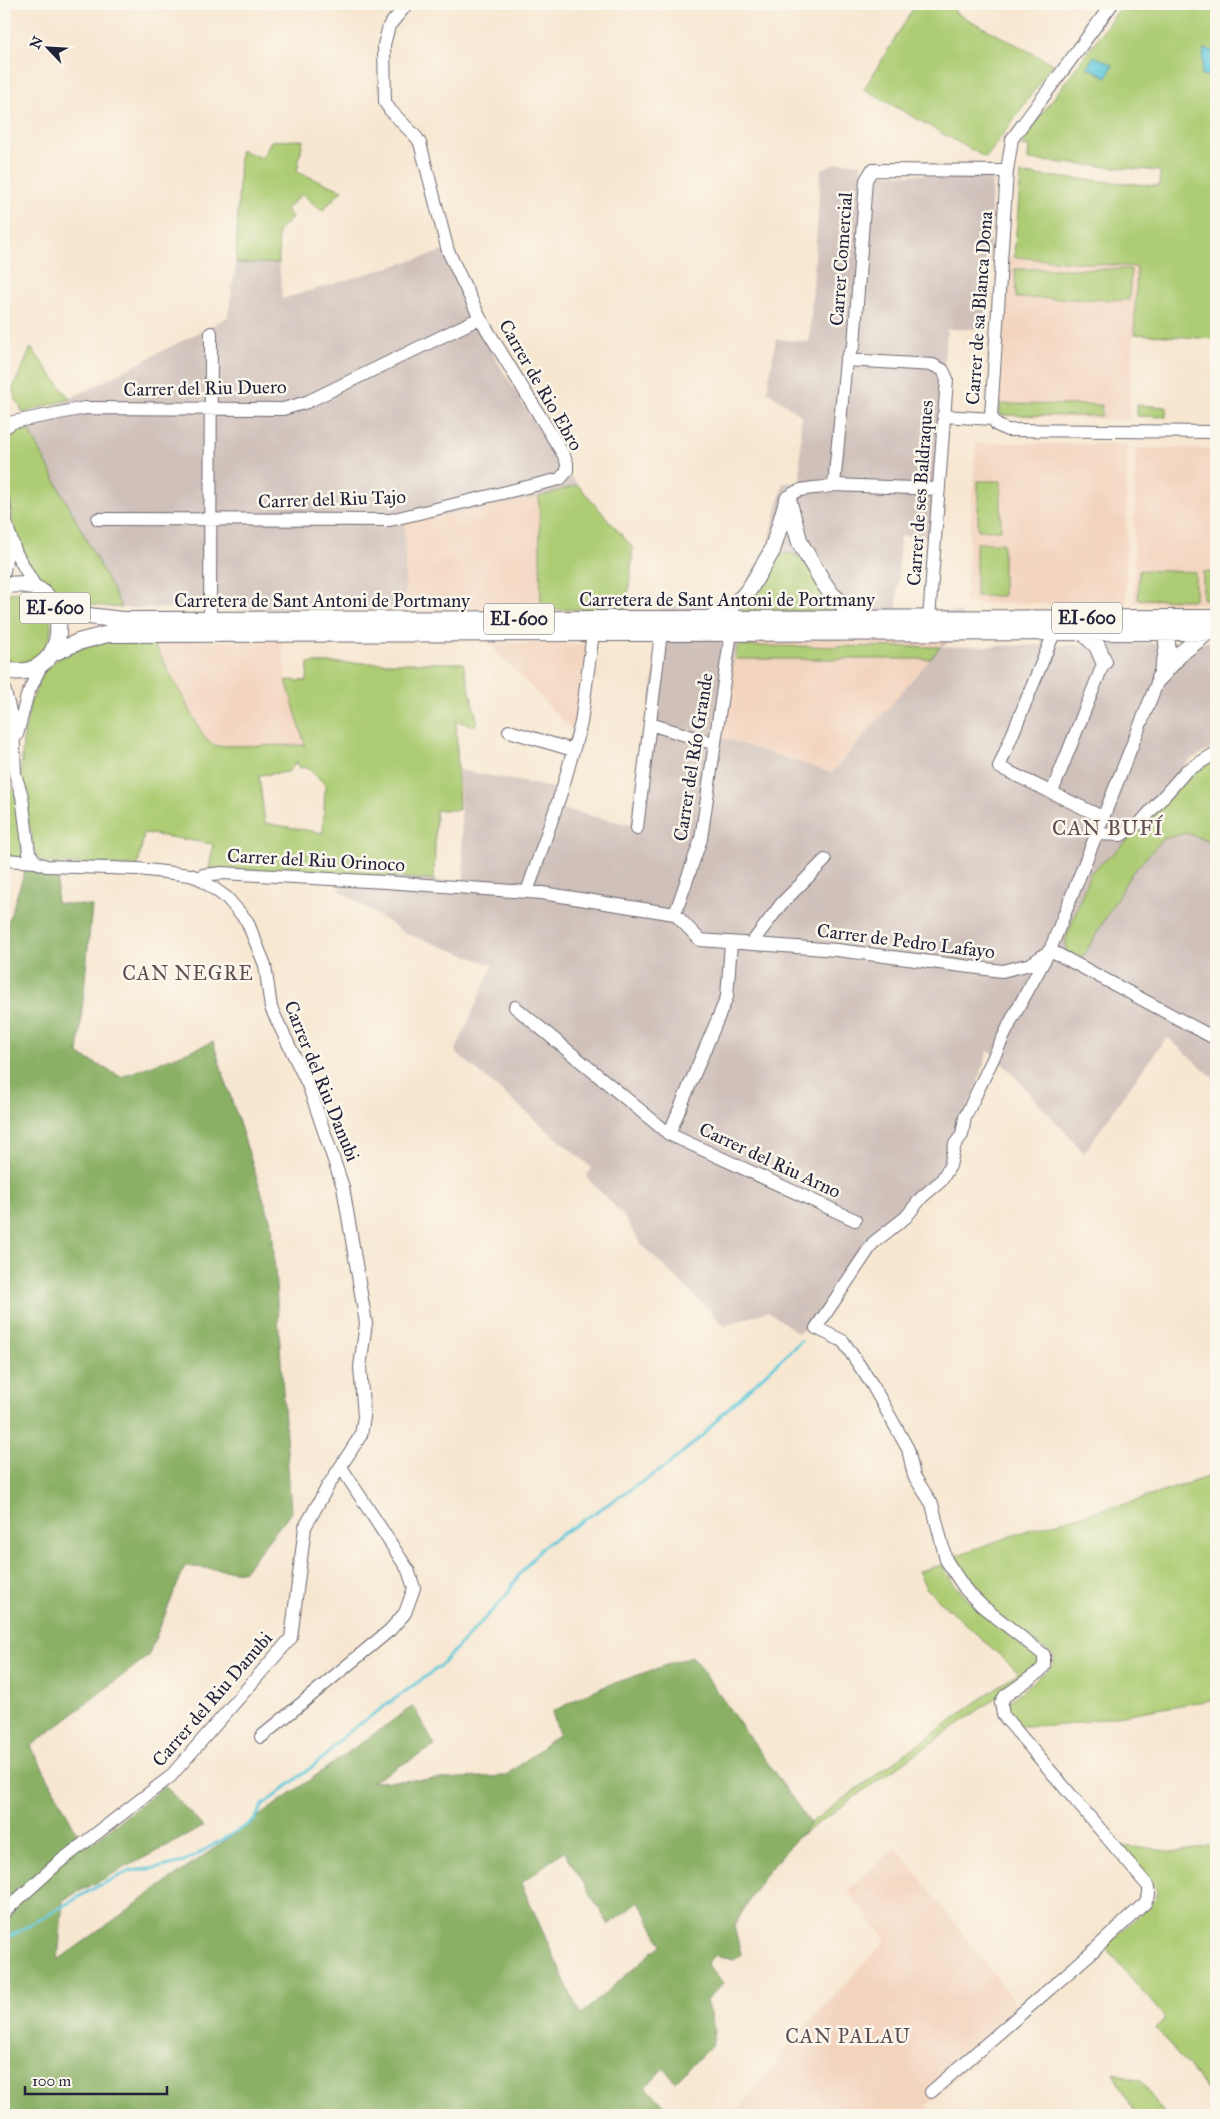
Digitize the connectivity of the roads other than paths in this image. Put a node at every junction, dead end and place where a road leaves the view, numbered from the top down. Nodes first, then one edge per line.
1 (407, 4) edge
2 (1112, 4) edge
3 (1007, 171) junction
4 (480, 318) junction
5 (210, 333) dead end
6 (846, 360) junction
7 (210, 408) junction
8 (943, 416) junction
9 (992, 419) junction
10 (4, 428) edge
11 (1216, 432) edge
12 (567, 471) joint
13 (834, 485) junction
14 (939, 489) junction
15 (788, 499) junction
16 (4, 502) edge
17 (98, 519) dead end
18 (210, 520) junction
19 (7, 527) junction
20 (772, 552) junction
21 (809, 558) junction
22 (4, 571) edge
23 (4, 586) edge
24 (37, 590) junction
25 (50, 601) junction
26 (872, 618) junction
27 (929, 618) junction
28 (1216, 618) edge
29 (210, 620) junction
30 (709, 620) junction
31 (1165, 632) junction
32 (1212, 632) edge
33 (593, 633) junction
34 (661, 633) junction
35 (731, 633) junction
36 (1054, 633) junction
37 (1084, 633) junction
38 (1118, 633) junction
39 (46, 658) junction
40 (1104, 662) junction
41 (4, 670) edge
42 (1159, 678) junction
43 (4, 688) edge
44 (650, 724) junction
45 (509, 731) dead end
46 (715, 744) junction
47 (15, 750) junction
48 (573, 750) junction
49 (1216, 753) edge
50 (1052, 792) junction
51 (1102, 817) junction
52 (637, 828) dead end
53 (1096, 834) junction
54 (4, 860) edge
55 (825, 860) dead end
56 (36, 862) junction
57 (199, 878) junction
58 (527, 892) junction
59 (676, 914) junction
60 (731, 943) junction
61 (751, 944) junction
62 (1050, 950) junction
63 (515, 1007) dead end
64 (1216, 1038) edge
65 (669, 1134) junction
66 (855, 1220) dead end
67 (341, 1467) junction
68 (261, 1737) dead end
69 (4, 1912) edge
70 (931, 2092) dead end

1 - 4 street, Carrer de Rio Ebro
2 - 3 street, Carrer de sa Blanca Dona
3 - 6 street, Carrer Comercial
3 - 9 street, Carrer de sa Blanca Dona
4 - 7 street, Carrer del Riu Duero
4 - 12 street, Carrer de Rio Ebro
5 - 7 street
6 - 8 street, Carrer de ses Baldraques
6 - 13 street, Carrer Comercial
7 - 10 street, Carrer del Riu Duero
7 - 18 street
8 - 9 street
8 - 14 street, Carrer de ses Baldraques
9 - 11 street, Carrer de sa Blanca Dona
12 - 18 street, Carrer del Riu Tajo
13 - 14 street
13 - 15 street
14 - 27 street, Carrer de ses Baldraques
15 - 20 main road
15 - 21 main road
16 - 19 street
17 - 18 street, Carrer del Riu Tajo
18 - 29 street
19 - 22 street
19 - 24 street
20 - 21 main road
20 - 30 main road
21 - 26 main road
23 - 24 main road, EI-600
24 - 25 main road, EI-600
25 - 29 main road, Carretera de Sant Antoni de Portmany / EI-600
25 - 39 main road, EI-600
26 - 27 main road, Carretera de Sant Antoni de Portmany / EI-600
26 - 30 main road, Carretera de Sant Antoni de Portmany / EI-600
27 - 28 main road, Carretera de Sant Antoni de Portmany / EI-600
29 - 30 main road, Carretera de Sant Antoni de Portmany / EI-600
31 - 32 main road, EI-600
31 - 38 main road, EI-600
31 - 42 main road
32 - 42 main road
33 - 34 main road, Carretera de Sant Antoni de Portmany / EI-600
33 - 39 main road, Carretera de Sant Antoni de Portmany / EI-600
33 - 48 street
34 - 35 main road, Carretera de Sant Antoni de Portmany / EI-600
34 - 44 street
35 - 36 main road, Carretera de Sant Antoni de Portmany / EI-600
35 - 46 street, Carrer del Río Grande
36 - 37 main road, EI-600
36 - 50 street
37 - 38 main road, EI-600
37 - 40 main road
38 - 40 main road
39 - 41 main road, EI-600
39 - 47 street
40 - 50 street
42 - 51 street
43 - 47 street
44 - 46 street
44 - 52 street
45 - 48 street
46 - 59 street, Carrer del Río Grande
47 - 56 street
48 - 58 street
49 - 53 street
50 - 51 street
51 - 53 street
53 - 62 street
54 - 56 street, Carrer del Riu Orinoco
55 - 61 street
56 - 57 street, Carrer del Riu Orinoco
57 - 58 street, Carrer del Riu Orinoco
57 - 67 street, Carrer del Riu Danubi
58 - 59 street, Carrer del Riu Orinoco
59 - 60 street, Carrer de Pedro Lafayo
60 - 61 street, Carrer de Pedro Lafayo
60 - 65 street, Carrer del Riu Arno
61 - 62 street, Carrer de Pedro Lafayo
62 - 64 street
62 - 70 street
63 - 65 street, Carrer del Riu Arno
65 - 66 street, Carrer del Riu Arno
67 - 68 street
67 - 69 street, Carrer del Riu Danubi

